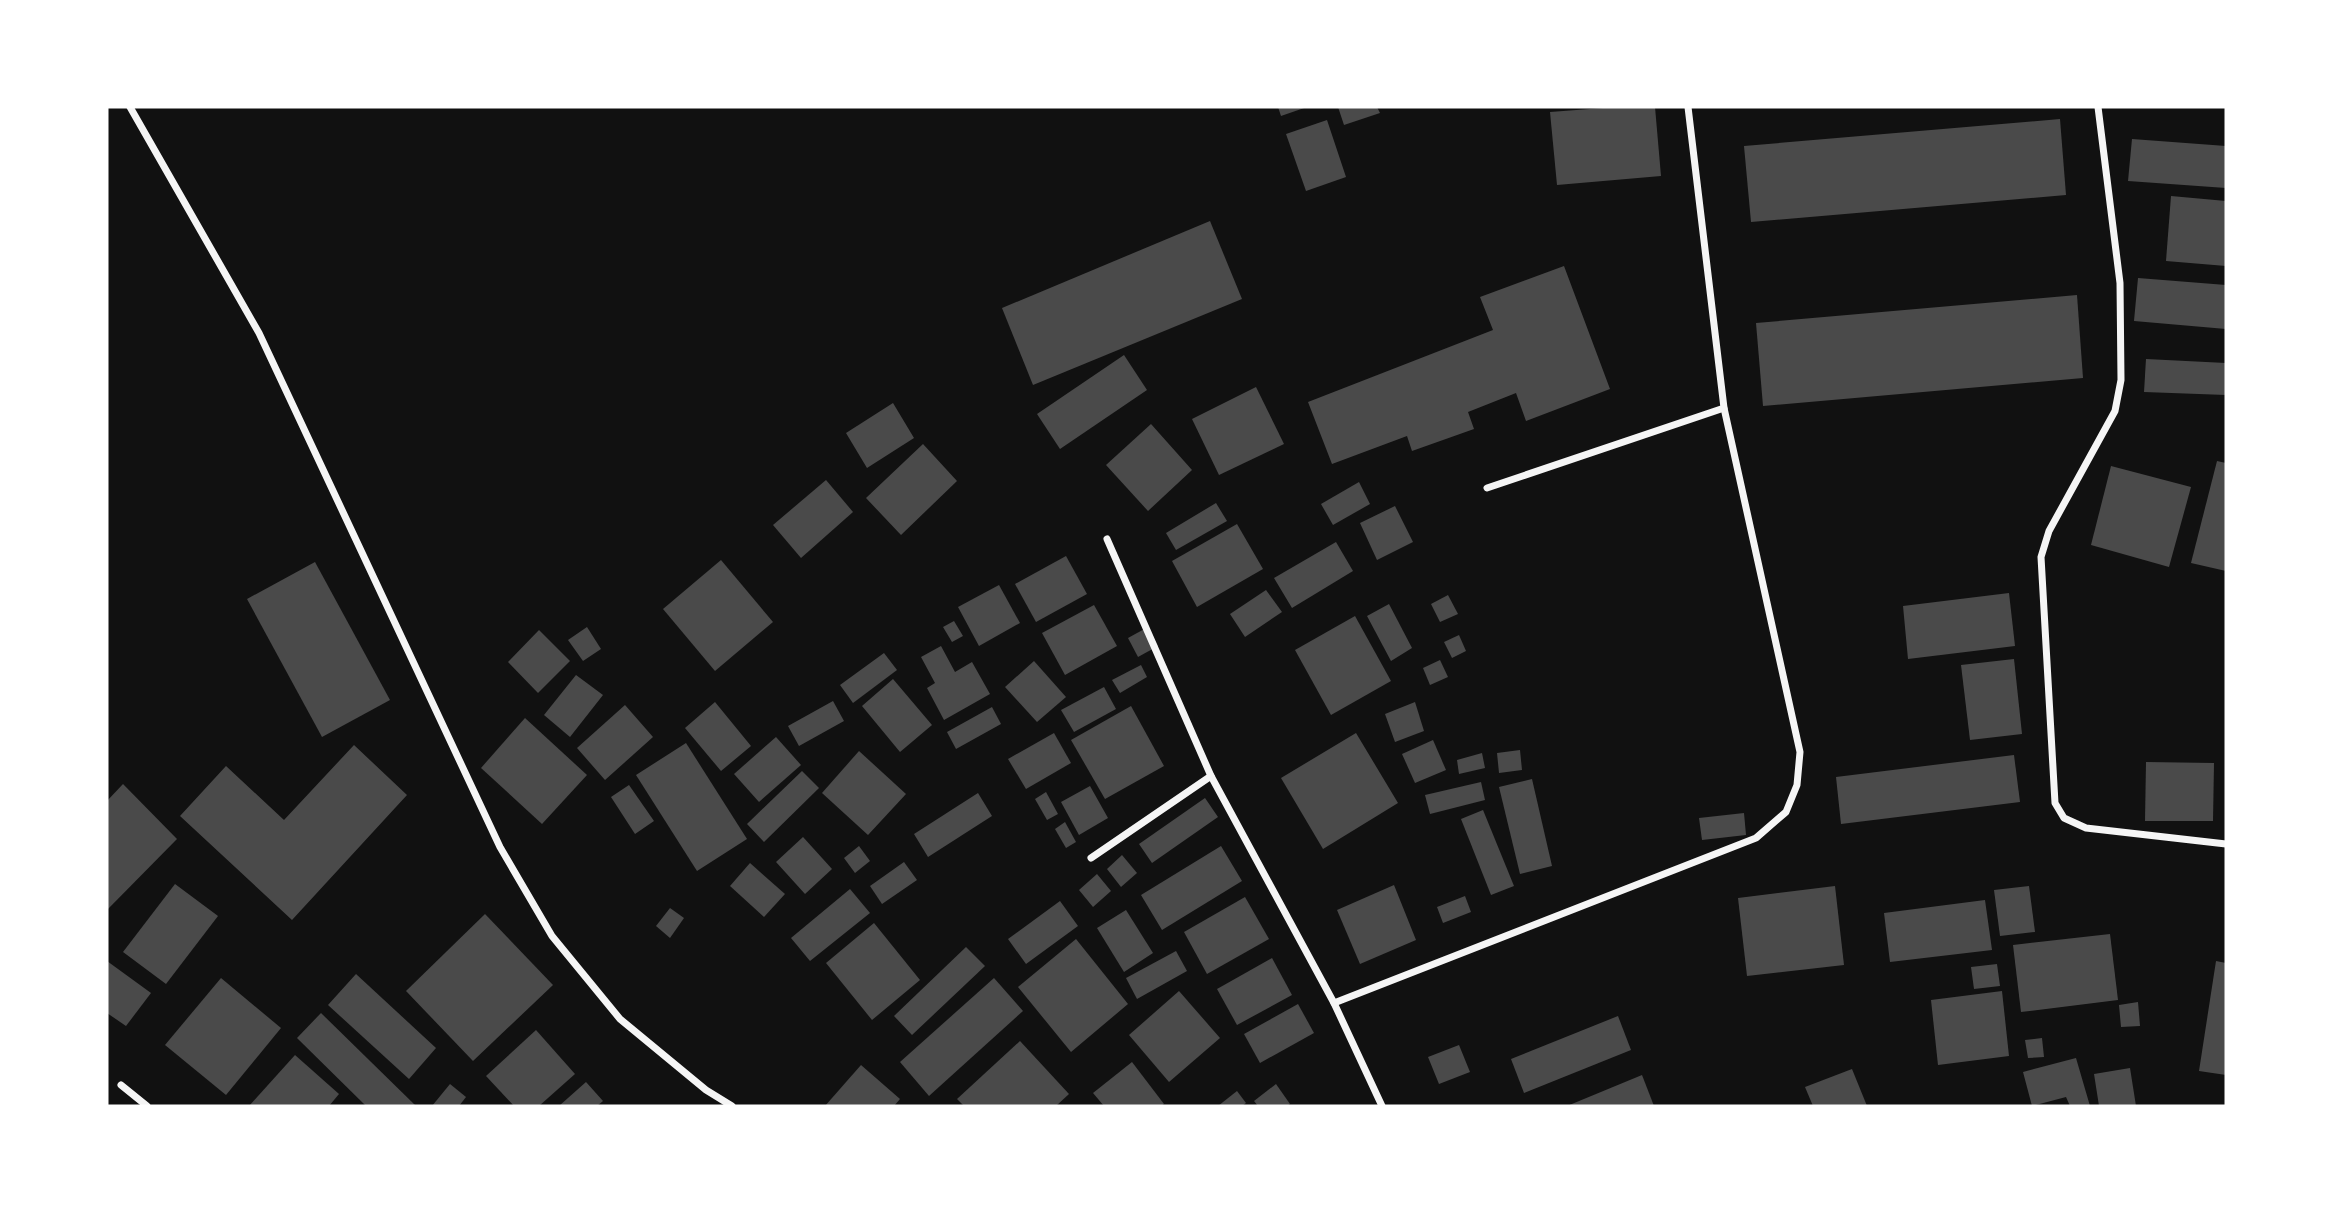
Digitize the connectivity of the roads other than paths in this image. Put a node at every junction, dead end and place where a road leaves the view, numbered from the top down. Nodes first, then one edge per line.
1 (130, 107) edge
2 (1688, 107) edge
3 (2098, 107) edge
4 (1724, 408) junction
5 (1487, 488) dead end
6 (1107, 539) dead end
7 (1211, 776) junction
8 (2226, 844) edge
9 (1091, 858) dead end
10 (1334, 1003) junction
11 (121, 1085) dead end
12 (147, 1106) edge
13 (732, 1106) edge
14 (1382, 1106) edge

1 - 13 street
2 - 4 street
3 - 8 street
4 - 5 street
4 - 10 street
6 - 7 street
7 - 9 street
7 - 10 street
10 - 14 street
11 - 12 street

